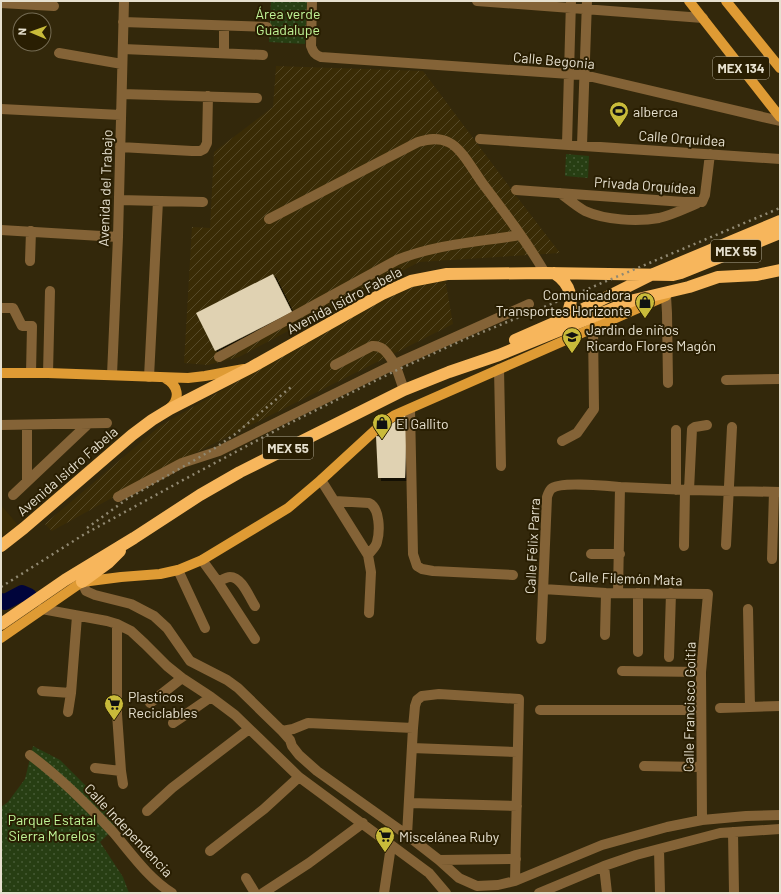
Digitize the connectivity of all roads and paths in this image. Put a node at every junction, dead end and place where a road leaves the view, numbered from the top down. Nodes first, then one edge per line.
1 (124, 1) edge
2 (312, 1) edge
3 (477, 1) edge
4 (689, 1) edge
5 (726, 1) edge
6 (1, 3) edge
7 (571, 4) edge
8 (586, 5) edge
9 (54, 6) dead end
10 (703, 18) junction
11 (123, 22) junction
12 (224, 26) junction
13 (267, 27) dead end
14 (123, 49) junction
15 (59, 53) dead end
16 (224, 53) junction
17 (263, 55) dead end
18 (122, 64) junction
19 (780, 68) edge
20 (570, 74) junction
21 (584, 75) junction
22 (122, 94) junction
23 (208, 96) junction
24 (257, 98) dead end
25 (1, 109) edge
26 (121, 115) junction
27 (780, 117) edge
28 (780, 121) edge
29 (480, 139) dead end
30 (567, 144) junction
31 (582, 145) junction
32 (120, 147) junction
33 (710, 154) junction
34 (780, 158) edge
35 (516, 190) dead end
36 (560, 193) junction
37 (119, 200) junction
38 (158, 201) junction
39 (203, 202) dead end
40 (702, 202) junction
41 (269, 220) dead end
42 (780, 222) edge
43 (1, 230) edge
44 (31, 231) junction
45 (780, 233) edge
46 (520, 235) junction
47 (118, 237) junction
48 (30, 261) dead end
49 (780, 270) edge
50 (550, 273) junction
51 (651, 275) junction
52 (757, 275) junction
53 (780, 277) edge
54 (689, 287) junction
55 (50, 291) dead end
56 (666, 296) junction
57 (529, 304) dead end
58 (1, 308) edge
59 (563, 319) junction
60 (593, 328) junction
61 (219, 357) dead end
62 (395, 364) junction
63 (335, 365) dead end
64 (252, 367) junction
65 (499, 369) junction
66 (449, 372) junction
67 (1, 373) edge
68 (31, 373) junction
69 (48, 373) junction
70 (112, 375) junction
71 (149, 377) junction
72 (165, 378) junction
73 (780, 379) edge
74 (726, 380) dead end
75 (668, 383) dead end
76 (404, 390) junction
77 (170, 409) junction
78 (410, 409) junction
79 (107, 423) dead end
80 (88, 424) junction
81 (27, 425) junction
82 (1, 426) edge
83 (707, 426) dead end
84 (732, 427) dead end
85 (676, 430) dead end
86 (562, 441) dead end
87 (502, 466) dead end
88 (321, 480) junction
89 (27, 482) junction
90 (620, 487) junction
91 (683, 490) junction
92 (729, 492) junction
93 (777, 492) edge
94 (13, 496) dead end
95 (118, 498) dead end
96 (335, 501) junction
97 (134, 538) junction
98 (726, 544) dead end
99 (1, 546) edge
100 (684, 546) dead end
101 (591, 554) dead end
102 (620, 554) junction
103 (368, 556) junction
104 (772, 559) dead end
105 (202, 560) junction
106 (178, 570) junction
107 (513, 575) dead end
108 (82, 582) junction
109 (218, 582) junction
110 (543, 589) junction
111 (606, 593) junction
112 (618, 593) junction
113 (638, 593) junction
114 (671, 593) junction
115 (708, 594) joint
116 (254, 606) dead end
117 (748, 609) dead end
118 (42, 610) junction
119 (369, 613) dead end
120 (77, 616) junction
121 (1, 624) edge
122 (117, 624) junction
123 (205, 628) dead end
124 (605, 635) dead end
125 (1, 638) edge
126 (255, 639) dead end
127 (541, 639) dead end
128 (638, 652) dead end
129 (670, 658) dead end
130 (622, 671) dead end
131 (701, 672) junction
132 (182, 678) junction
133 (42, 691) dead end
134 (71, 693) junction
135 (211, 697) junction
136 (150, 703) dead end
137 (780, 706) edge
138 (720, 708) dead end
139 (750, 708) junction
140 (540, 710) dead end
141 (700, 710) junction
142 (68, 712) dead end
143 (172, 723) dead end
144 (413, 728) junction
145 (250, 729) junction
146 (282, 731) junction
147 (412, 748) junction
148 (517, 752) junction
149 (30, 755) dead end
150 (644, 766) dead end
151 (701, 767) junction
152 (95, 768) dead end
153 (120, 771) junction
154 (299, 777) junction
155 (123, 784) dead end
156 (410, 803) junction
157 (517, 806) junction
158 (148, 811) dead end
159 (780, 815) edge
160 (702, 820) junction
161 (363, 823) junction
162 (780, 829) edge
163 (733, 832) junction
164 (407, 835) junction
165 (391, 846) junction
166 (659, 849) junction
167 (210, 851) dead end
168 (516, 859) junction
169 (439, 860) junction
170 (604, 866) junction
171 (246, 878) dead end
172 (515, 880) junction
173 (172, 893) edge
174 (255, 893) edge
175 (263, 893) edge
176 (384, 893) edge
177 (446, 893) edge
178 (539, 893) edge
179 (607, 893) edge
180 (660, 893) edge
181 (734, 893) edge

1 - 11 street, Avenida del Trabajo
2 - 20 street, Calle Begonia
3 - 7 street
4 - 10 main road, MEX 134
5 - 19 main road, MEX 134
6 - 9 street
7 - 8 street
7 - 20 street
8 - 10 street
8 - 21 street
10 - 27 main road, MEX 134
11 - 12 street
11 - 14 street, Avenida del Trabajo
12 - 13 street
12 - 16 street
14 - 16 street
14 - 18 street, Avenida del Trabajo
15 - 18 street
16 - 17 street
18 - 22 street, Avenida del Trabajo
20 - 21 street, Calle Begonia
20 - 30 street
21 - 28 street, Calle Begonia
21 - 31 street
22 - 23 street
22 - 26 street, Avenida del Trabajo
23 - 24 street
23 - 32 street
25 - 26 street
26 - 32 street, Avenida del Trabajo
29 - 30 street
30 - 31 street
31 - 33 street, Calle Orquidea
32 - 37 street, Avenida del Trabajo
33 - 34 street, Calle Orquidea
33 - 40 street
35 - 36 street, Privada Orquídea
36 - 40 street, Privada Orquídea
36 - 40 street, Privada Orquídea
37 - 38 street
37 - 47 street, Avenida del Trabajo
38 - 39 street
38 - 71 street
41 - 46 street
42 - 51 highway
43 - 44 street
44 - 47 street
44 - 48 street
45 - 51 highway, Avenida Isidro Fabela / MEX 55
46 - 50 street
46 - 61 street
47 - 70 street, Avenida del Trabajo
49 - 52 highway, MEX 55
50 - 51 highway, Avenida Isidro Fabela / MEX 55
50 - 59 highway
50 - 64 highway, Avenida Isidro Fabela / MEX 55
51 - 59 highway
52 - 53 street
52 - 54 highway, MEX 55
54 - 56 main road, MEX 55
54 - 66 highway, MEX 55
55 - 69 street
56 - 60 main road, MEX 55
56 - 75 street
57 - 62 street
58 - 68 street
59 - 66 highway
60 - 65 main road, MEX 55
60 - 86 street
62 - 63 street
62 - 76 street
62 - 95 street
64 - 72 main road
64 - 77 highway, Avenida Isidro Fabela / MEX 55
65 - 78 main road, MEX 55
65 - 87 street
66 - 76 highway, MEX 55
67 - 68 main road
68 - 69 main road
69 - 70 main road
70 - 71 main road
71 - 72 main road
72 - 77 main road
73 - 74 street
76 - 97 highway, MEX 55
77 - 99 highway, Avenida Isidro Fabela / MEX 55
78 - 88 main road, MEX 55
78 - 107 street
79 - 80 street
80 - 81 street
80 - 89 street
81 - 82 street
81 - 89 street
83 - 91 street
84 - 92 street
85 - 91 street
88 - 96 street
88 - 105 main road, MEX 55
89 - 94 street
90 - 91 street
90 - 102 street
90 - 110 street, Calle Félix Parra
91 - 92 street
91 - 100 street
92 - 93 street
92 - 98 street
93 - 104 street
96 - 103 street
96 - 103 street
97 - 108 highway
97 - 121 highway, MEX 55
101 - 102 street
102 - 112 street
103 - 119 street
105 - 106 main road, MEX 55
105 - 109 street
106 - 108 main road, MEX 55
106 - 123 street
108 - 118 main road, MEX 55
108 - 146 street
109 - 116 street
109 - 126 street
110 - 111 street, Calle Filemón Mata
110 - 127 street, Calle Félix Parra
111 - 112 street, Calle Filemón Mata
111 - 124 street
112 - 113 street, Calle Filemón Mata
113 - 114 street, Calle Filemón Mata
113 - 128 street
114 - 115 street, Calle Filemón Mata
114 - 129 street
115 - 131 street, Calle Francisco Goitia
117 - 139 street
118 - 120 street
118 - 125 main road, MEX 55
120 - 122 street
120 - 134 street
122 - 132 street
122 - 153 street
130 - 131 street
131 - 141 street, Calle Francisco Goitia
132 - 135 street
132 - 136 street
133 - 134 street
134 - 142 street
135 - 143 street
135 - 145 street
137 - 139 street
138 - 139 street
140 - 141 street
141 - 151 street, Calle Francisco Goitia
144 - 146 street
144 - 147 street
144 - 148 street
145 - 154 street
145 - 158 street
146 - 164 street
147 - 148 street
147 - 156 street
148 - 157 street
149 - 173 street, Calle Independencia
150 - 151 street
151 - 160 street, Calle Francisco Goitia
152 - 153 street
153 - 155 street
154 - 161 street
154 - 167 street
156 - 157 street
156 - 164 street
157 - 168 street
159 - 160 street
160 - 172 street
161 - 165 street
161 - 175 street
162 - 163 street
163 - 166 street
163 - 181 street
164 - 169 street
165 - 176 street
165 - 177 street
166 - 170 street
166 - 180 street
168 - 169 street
168 - 172 street
169 - 172 street
170 - 178 street
170 - 179 street
171 - 174 street

